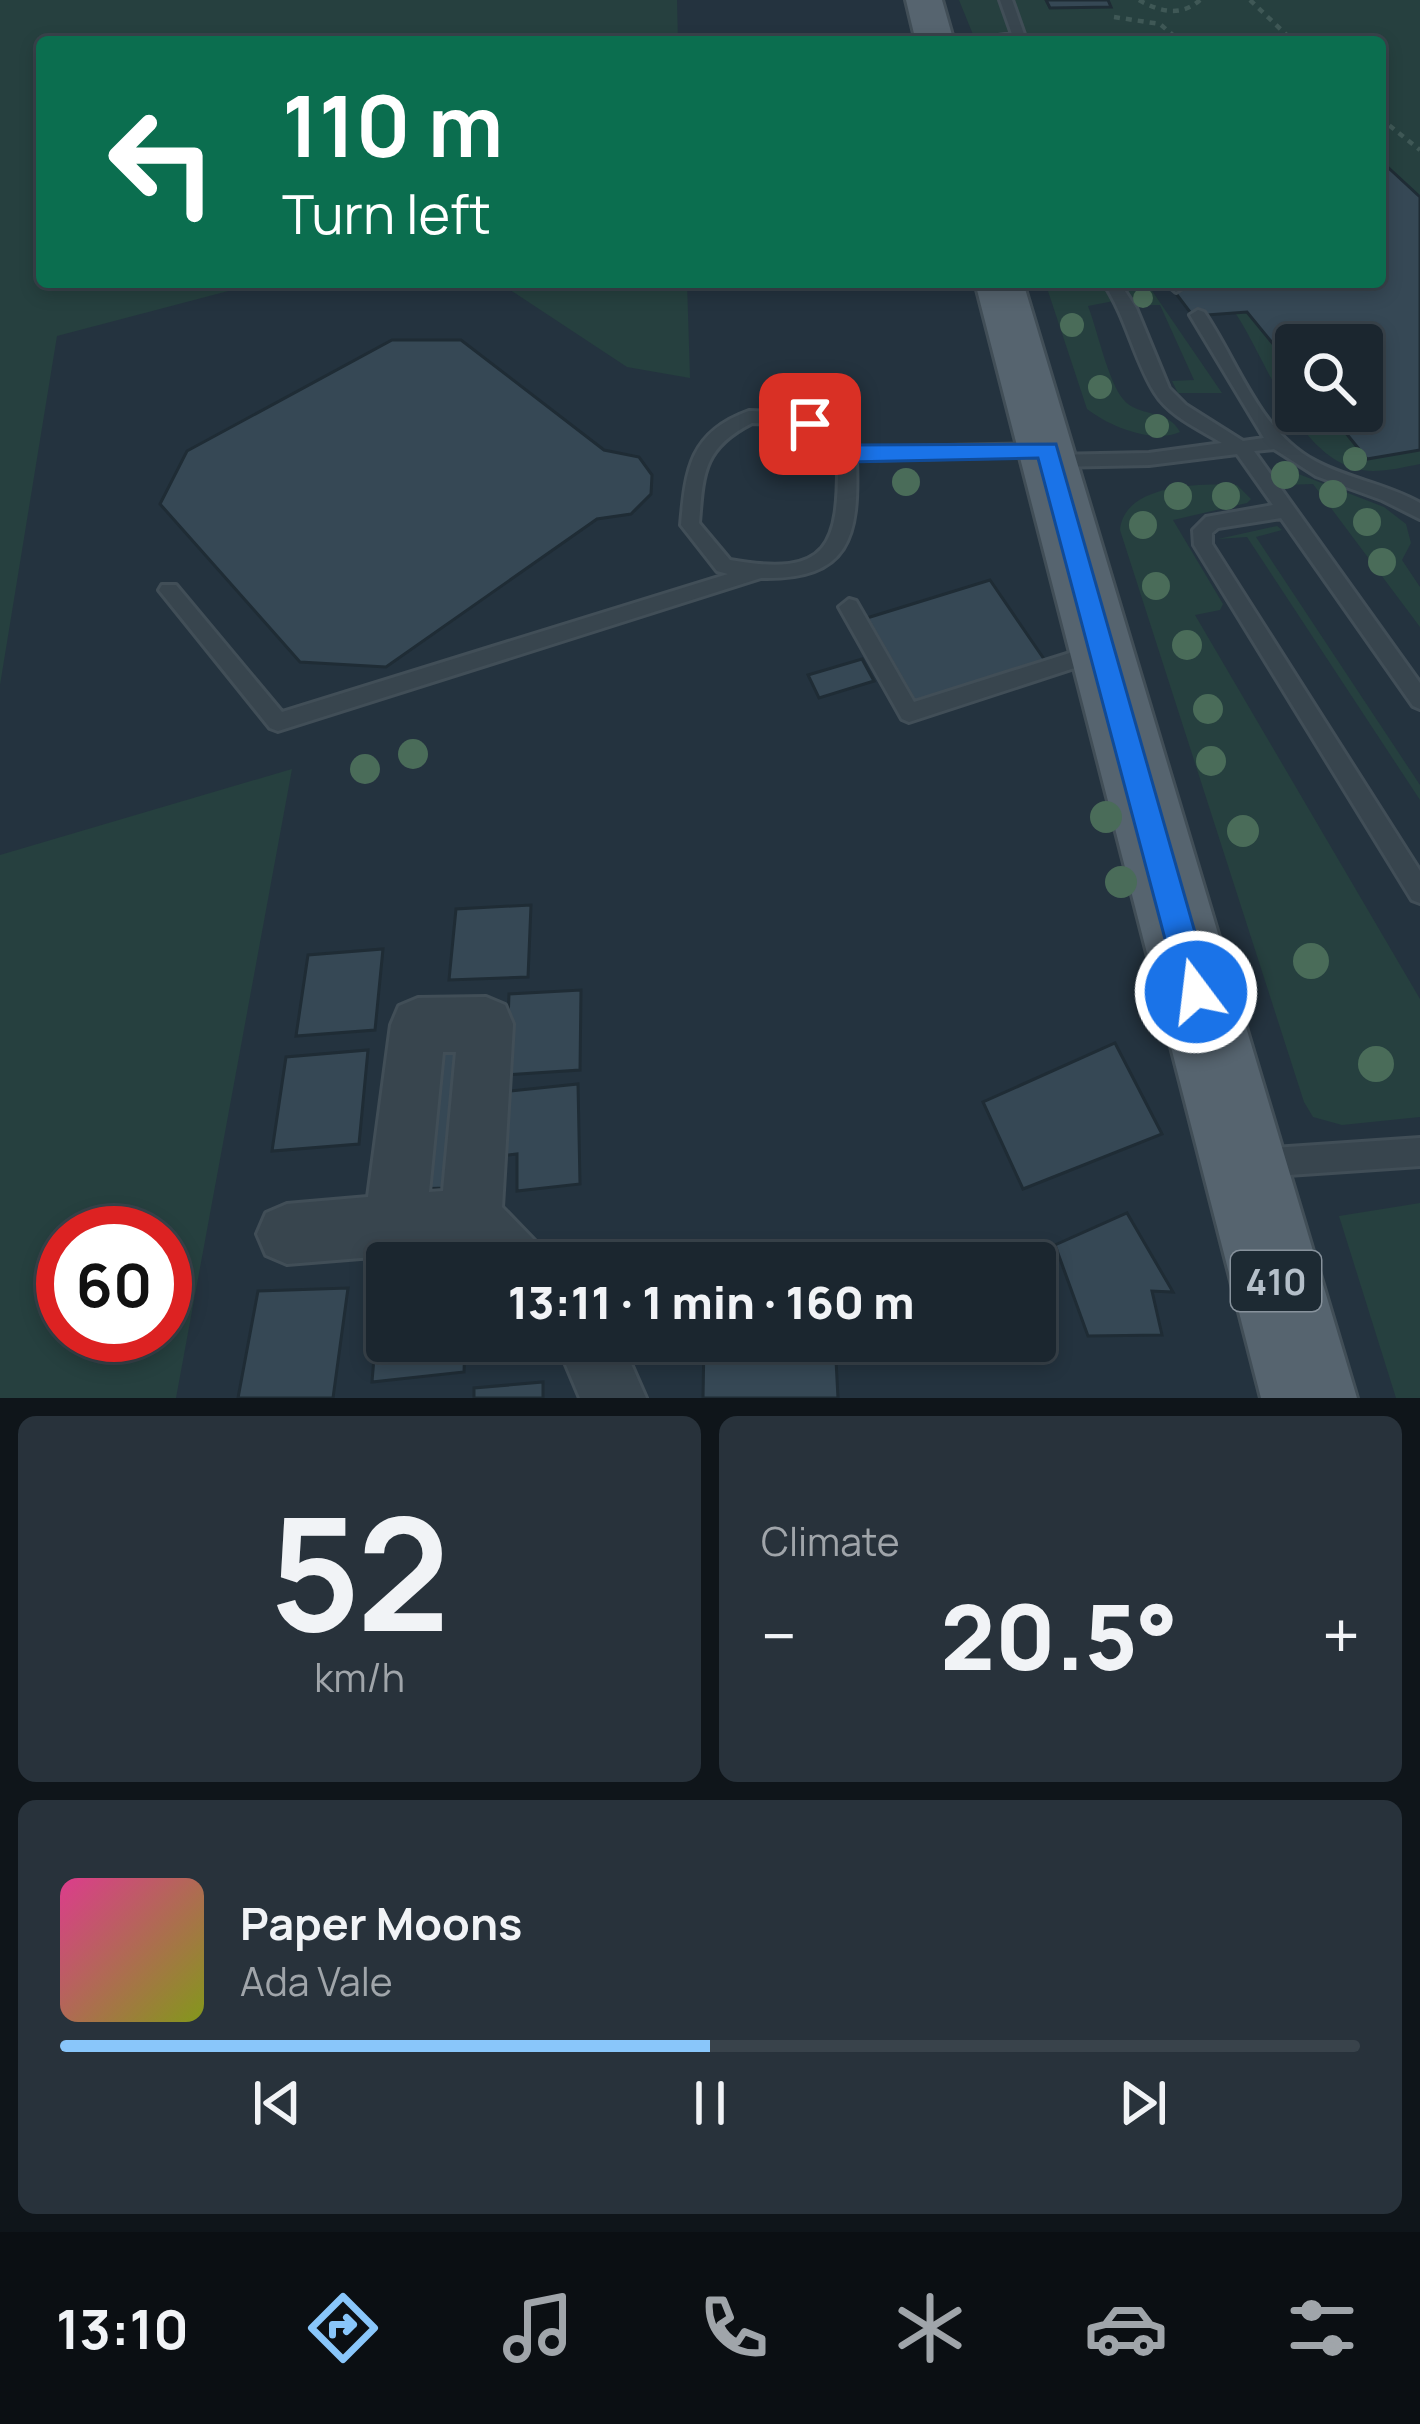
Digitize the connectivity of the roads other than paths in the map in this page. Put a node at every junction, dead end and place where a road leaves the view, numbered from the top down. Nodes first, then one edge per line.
1 (924, 0) edge
2 (1006, 0) edge
3 (934, 36) edge
4 (1025, 36) edge
5 (1001, 288) edge
6 (1115, 288) edge
7 (1198, 315) dead end
8 (1280, 442) junction
9 (1242, 448) junction
10 (847, 454) junction
11 (1049, 456) junction
12 (1286, 510) junction
13 (1420, 512) edge
14 (755, 573) junction
15 (170, 590) dead end
16 (849, 607) dead end
17 (1102, 650) junction
18 (1420, 700) edge
19 (1420, 892) edge
20 (1420, 1152) edge
21 (1242, 1163) junction
22 (471, 1219) junction
23 (395, 1225) junction
24 (287, 1234) dead end
25 (493, 1242) edge
26 (597, 1362) edge
27 (613, 1398) edge
28 (1309, 1398) edge

1 - 3 main road
2 - 4 lane
5 - 11 main road, 410
6 - 9 lane
7 - 8 lane
8 - 9 lane
8 - 13 lane
9 - 11 lane
9 - 12 lane
10 - 11 lane
10 - 14 lane
10 - 14 lane
11 - 17 main road, 410
12 - 18 lane
12 - 19 lane
14 - 15 lane
16 - 17 lane
17 - 21 main road, 410
20 - 21 lane
21 - 28 main road, 410
22 - 23 street
22 - 23 street
22 - 25 street
23 - 24 street
26 - 27 street

